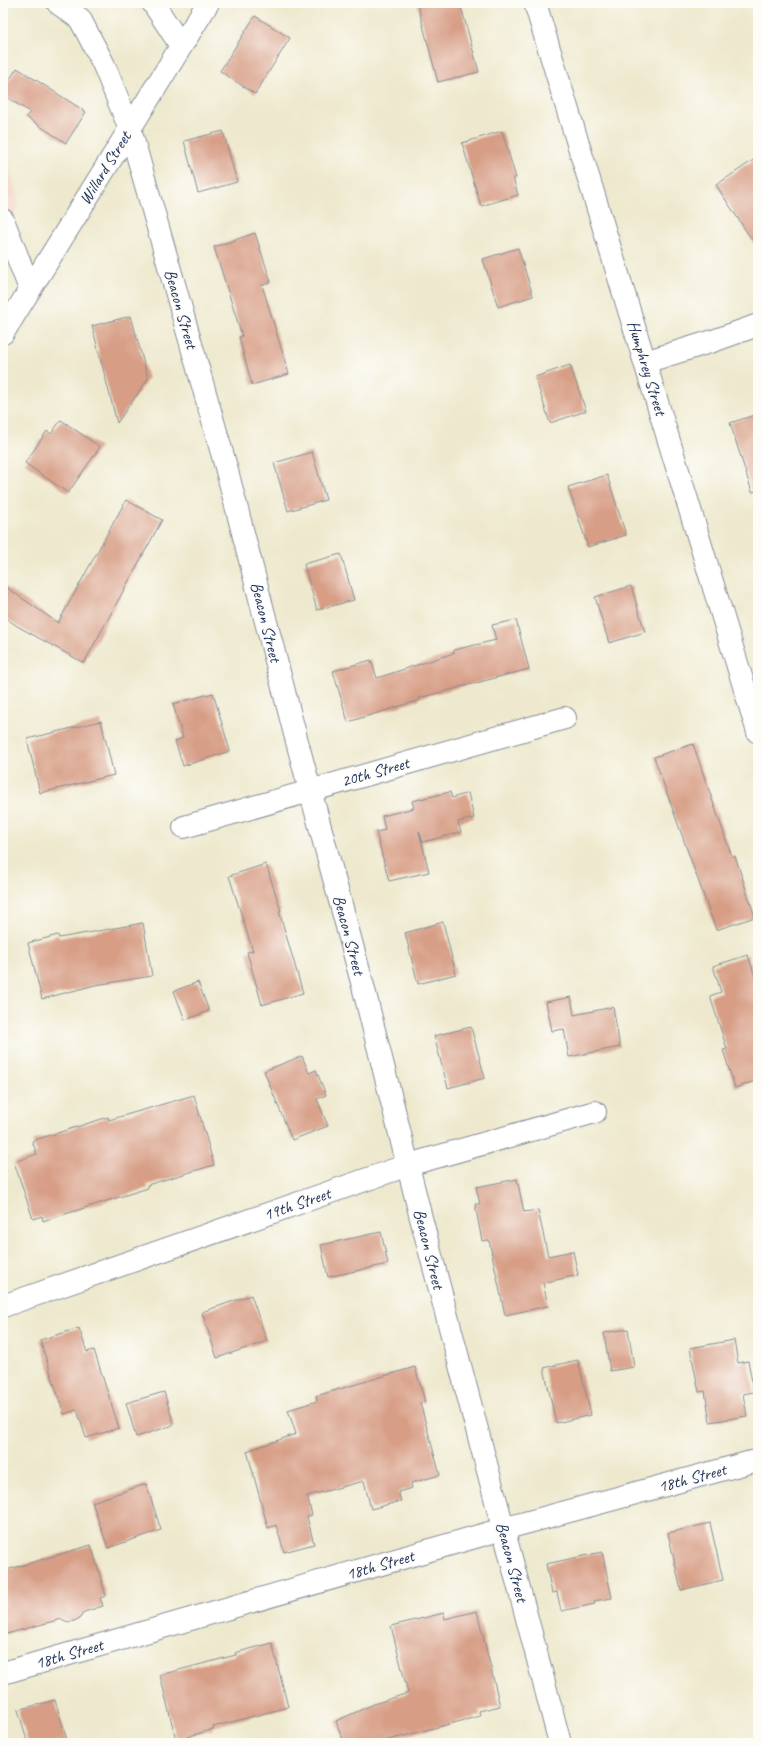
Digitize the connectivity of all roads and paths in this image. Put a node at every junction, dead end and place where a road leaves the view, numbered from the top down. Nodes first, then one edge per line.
1 (58, 3) edge
2 (153, 3) edge
3 (208, 3) edge
4 (535, 3) edge
5 (181, 46) junction
6 (130, 129) junction
7 (3, 220) edge
8 (30, 289) junction
9 (758, 325) edge
10 (3, 333) edge
11 (645, 362) junction
12 (565, 718) dead end
13 (758, 732) edge
14 (310, 791) junction
15 (184, 827) dead end
16 (595, 1112) dead end
17 (408, 1165) junction
18 (3, 1306) edge
19 (758, 1460) edge
20 (503, 1529) junction
21 (3, 1673) edge
22 (560, 1743) edge

1 - 6 street, Beacon Street
2 - 5 street
3 - 5 street, Willard Street
4 - 11 street, Humphrey Street
5 - 6 street, Willard Street
6 - 8 street, Willard Street
6 - 14 street, Beacon Street
7 - 8 street
8 - 10 street, Willard Street
9 - 11 street
11 - 13 street, Humphrey Street
12 - 14 street, 20th Street
14 - 15 street, 20th Street
14 - 17 street, Beacon Street
16 - 17 street, 19th Street
17 - 18 street, 19th Street
17 - 20 street, Beacon Street
19 - 20 street, 18th Street
20 - 21 street, 18th Street
20 - 22 street, Beacon Street

